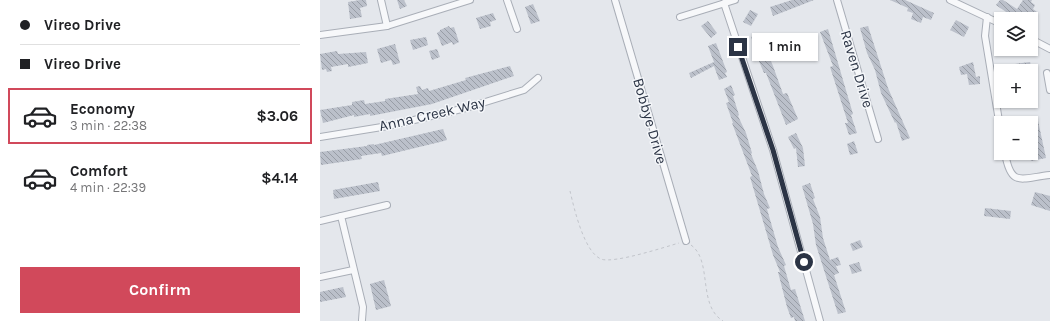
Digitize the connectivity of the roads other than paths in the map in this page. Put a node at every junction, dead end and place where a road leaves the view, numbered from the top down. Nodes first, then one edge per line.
1 (381, 0) edge
2 (470, 0) edge
3 (507, 0) edge
4 (615, 0) edge
5 (735, 0) edge
6 (837, 0) edge
7 (950, 0) edge
8 (724, 3) junction
9 (680, 17) dead end
10 (987, 17) junction
11 (994, 20) edge
12 (387, 26) junction
13 (517, 29) dead end
14 (320, 35) edge
15 (1038, 43) edge
16 (1050, 49) edge
17 (1047, 72) dead end
18 (538, 78) dead end
19 (1050, 90) edge
20 (998, 116) edge
21 (320, 137) edge
22 (878, 139) dead end
23 (1006, 160) edge
24 (1050, 176) edge
25 (386, 205) dead end
26 (341, 216) junction
27 (320, 221) edge
28 (686, 242) road end
29 (353, 270) junction
30 (320, 277) edge
31 (362, 320) dead end
32 (820, 321) edge

1 - 12 street
2 - 12 street
3 - 13 street
4 - 28 street, Bobbye Drive
5 - 8 street
6 - 22 street, Raven Drive
7 - 10 street
8 - 9 street
8 - 32 street
10 - 11 street
10 - 20 street
12 - 14 street
15 - 16 street
17 - 19 street
18 - 21 street, Anna Creek Way
23 - 24 street
25 - 26 street
26 - 27 street
26 - 29 street
29 - 30 street
29 - 31 street

